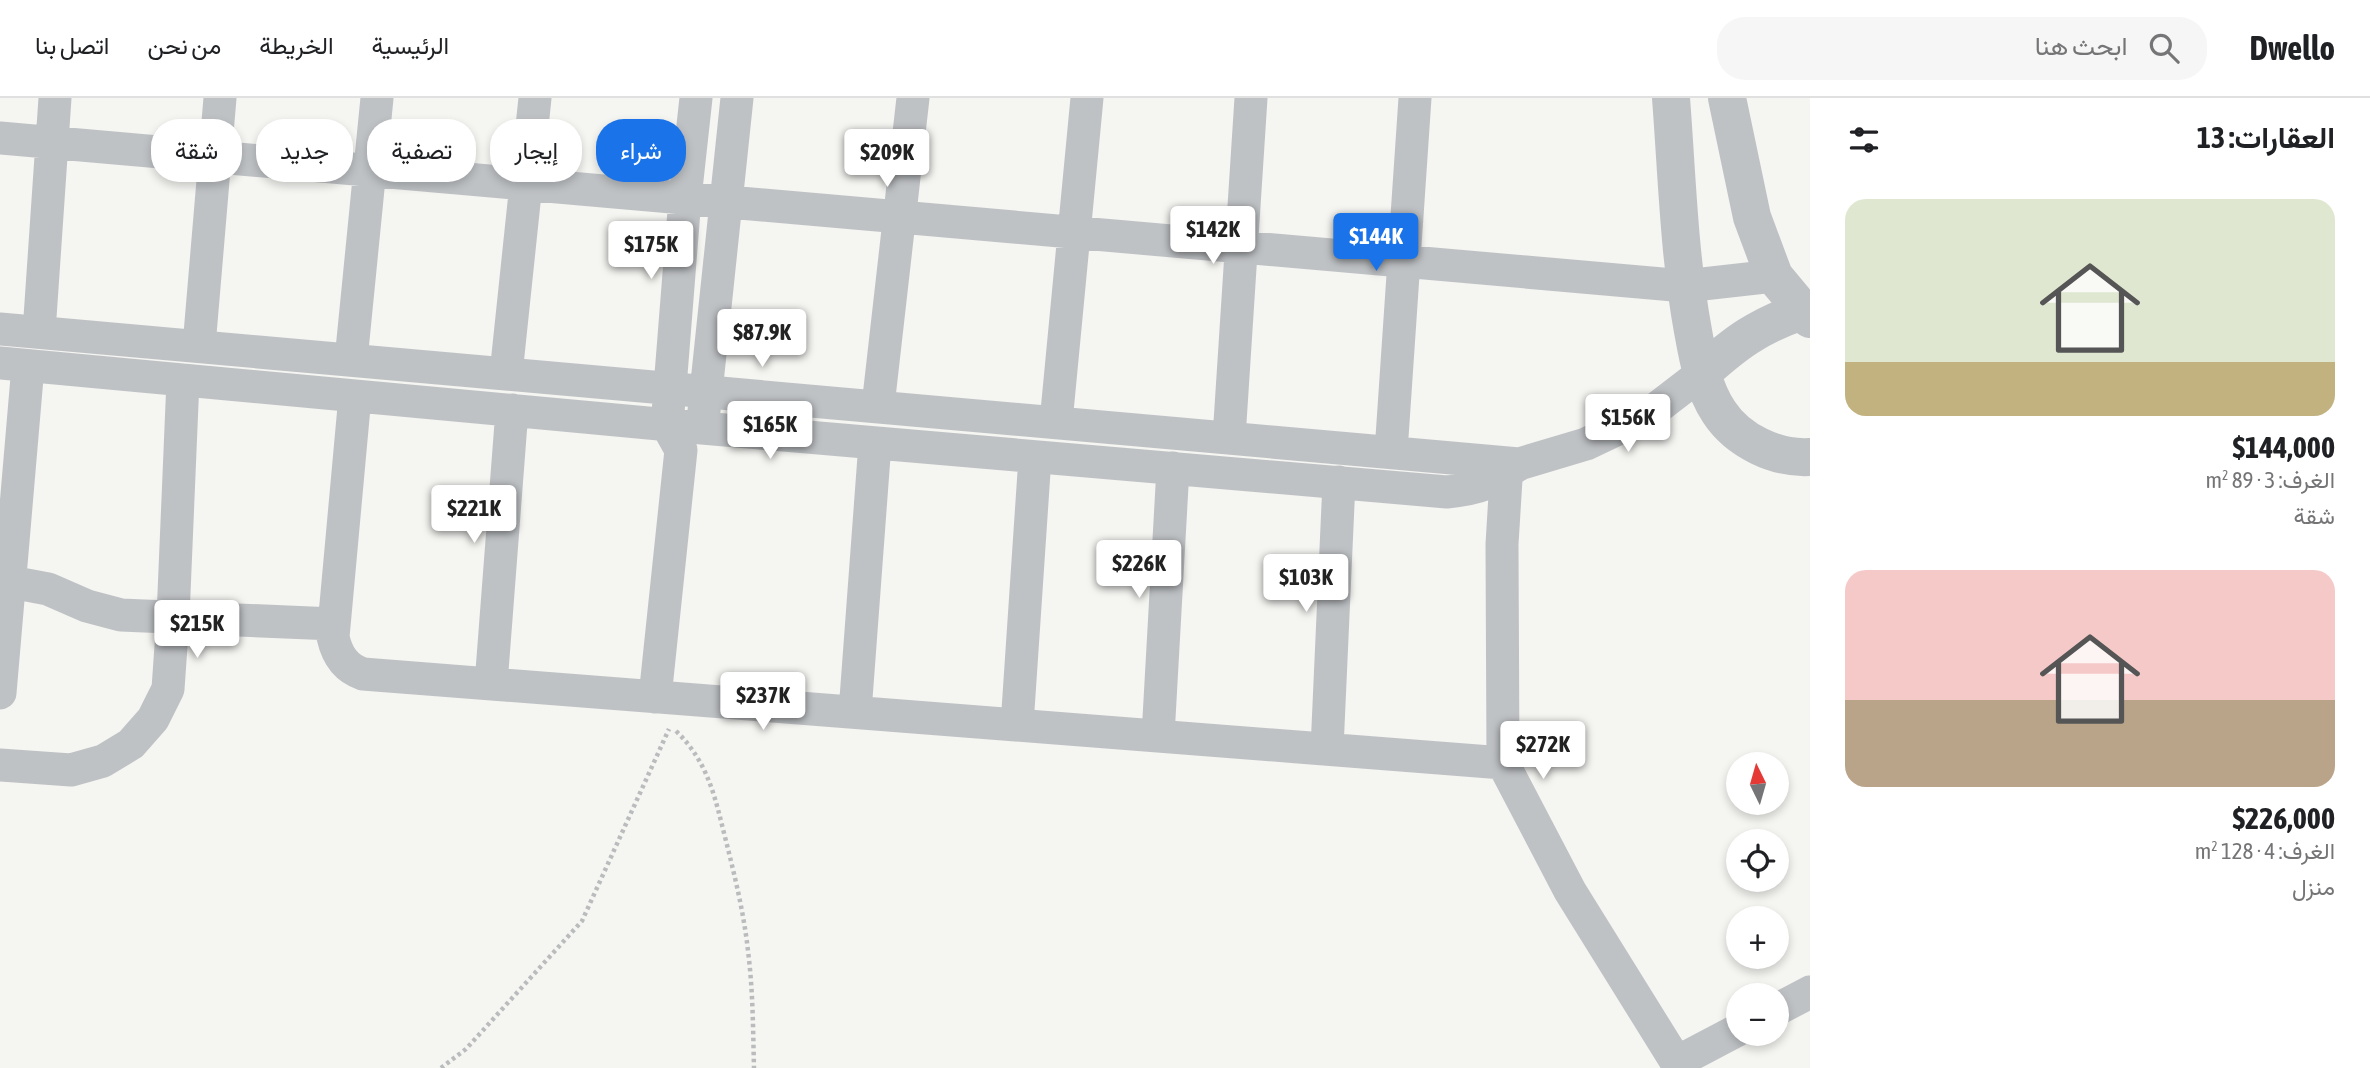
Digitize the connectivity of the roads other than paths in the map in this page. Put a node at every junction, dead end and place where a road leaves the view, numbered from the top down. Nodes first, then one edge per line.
1 (55, 98) edge
2 (220, 98) edge
3 (377, 98) edge
4 (535, 98) edge
5 (696, 98) edge
6 (737, 98) edge
7 (913, 98) edge
8 (1087, 98) edge
9 (1251, 98) edge
10 (1415, 98) edge
11 (1671, 98) edge
12 (1727, 98) edge
13 (218, 119) edge
14 (375, 119) edge
15 (0, 138) edge
16 (52, 143) junction
17 (151, 152) edge
18 (242, 160) edge
19 (367, 171) edge
20 (476, 180) edge
21 (213, 182) edge
22 (369, 182) edge
23 (526, 184) junction
24 (685, 198) junction
25 (725, 202) junction
26 (899, 218) junction
27 (1074, 233) junction
28 (1241, 247) junction
29 (1404, 262) junction
30 (1774, 276) junction
31 (1685, 286) junction
32 (1806, 315) edge
33 (0, 329) edge
34 (39, 332) junction
35 (200, 346) junction
36 (351, 360) junction
37 (14, 364) edge
38 (506, 374) junction
39 (1701, 374) junction
40 (183, 380) junction
41 (670, 388) junction
42 (705, 391) junction
43 (355, 396) junction
44 (878, 406) junction
45 (512, 411) junction
46 (1056, 422) junction
47 (683, 434) junction
48 (1229, 438) junction
49 (875, 443) junction
50 (1391, 452) junction
51 (1034, 457) junction
52 (1810, 457) edge
53 (1511, 467) junction
54 (1173, 468) junction
55 (1339, 482) junction
56 (5, 581) edge
57 (173, 617) junction
58 (334, 624) junction
59 (491, 684) junction
60 (0, 693) edge
61 (655, 697) junction
62 (855, 712) junction
63 (1017, 725) junction
64 (1158, 736) junction
65 (1327, 749) junction
66 (1503, 763) junction
67 (0, 765) edge
68 (1810, 992) edge
69 (1789, 1003) edge
70 (1726, 1037) edge
71 (1679, 1065) edge

1 - 16 street
2 - 13 street
3 - 14 street
4 - 23 street
5 - 24 street
6 - 25 street
7 - 26 street
8 - 27 street
9 - 28 street
10 - 29 street
11 - 31 street
12 - 30 street
15 - 16 street
16 - 17 street
16 - 34 street
18 - 19 street
20 - 23 street
21 - 35 street
22 - 36 street
23 - 24 street
23 - 38 street
24 - 25 street
24 - 41 street
25 - 26 street
25 - 42 street
26 - 27 street
26 - 44 street
27 - 28 street
27 - 46 street
28 - 29 street
28 - 48 street
29 - 31 street
29 - 50 street
30 - 31 street
30 - 32 street
31 - 39 street
32 - 39 street
33 - 34 street
34 - 35 street
35 - 36 street
36 - 38 street
37 - 40 street
37 - 56 street
38 - 41 street
39 - 52 street
39 - 53 street
40 - 43 street
40 - 57 street
41 - 42 street
41 - 47 street
42 - 44 street
42 - 47 street
43 - 45 street
43 - 58 street
44 - 46 street
45 - 47 street
45 - 59 street
46 - 48 street
47 - 49 street
47 - 61 street
48 - 50 street
49 - 51 street
49 - 62 street
50 - 53 street
51 - 54 street
51 - 63 street
53 - 55 street
53 - 66 street
54 - 55 street
54 - 64 street
55 - 65 street
56 - 57 street
56 - 60 street
57 - 58 street
57 - 67 street
58 - 59 street
59 - 61 street
61 - 62 street
62 - 63 street
63 - 64 street
64 - 65 street
65 - 66 street
66 - 71 street
68 - 69 street
70 - 71 street

